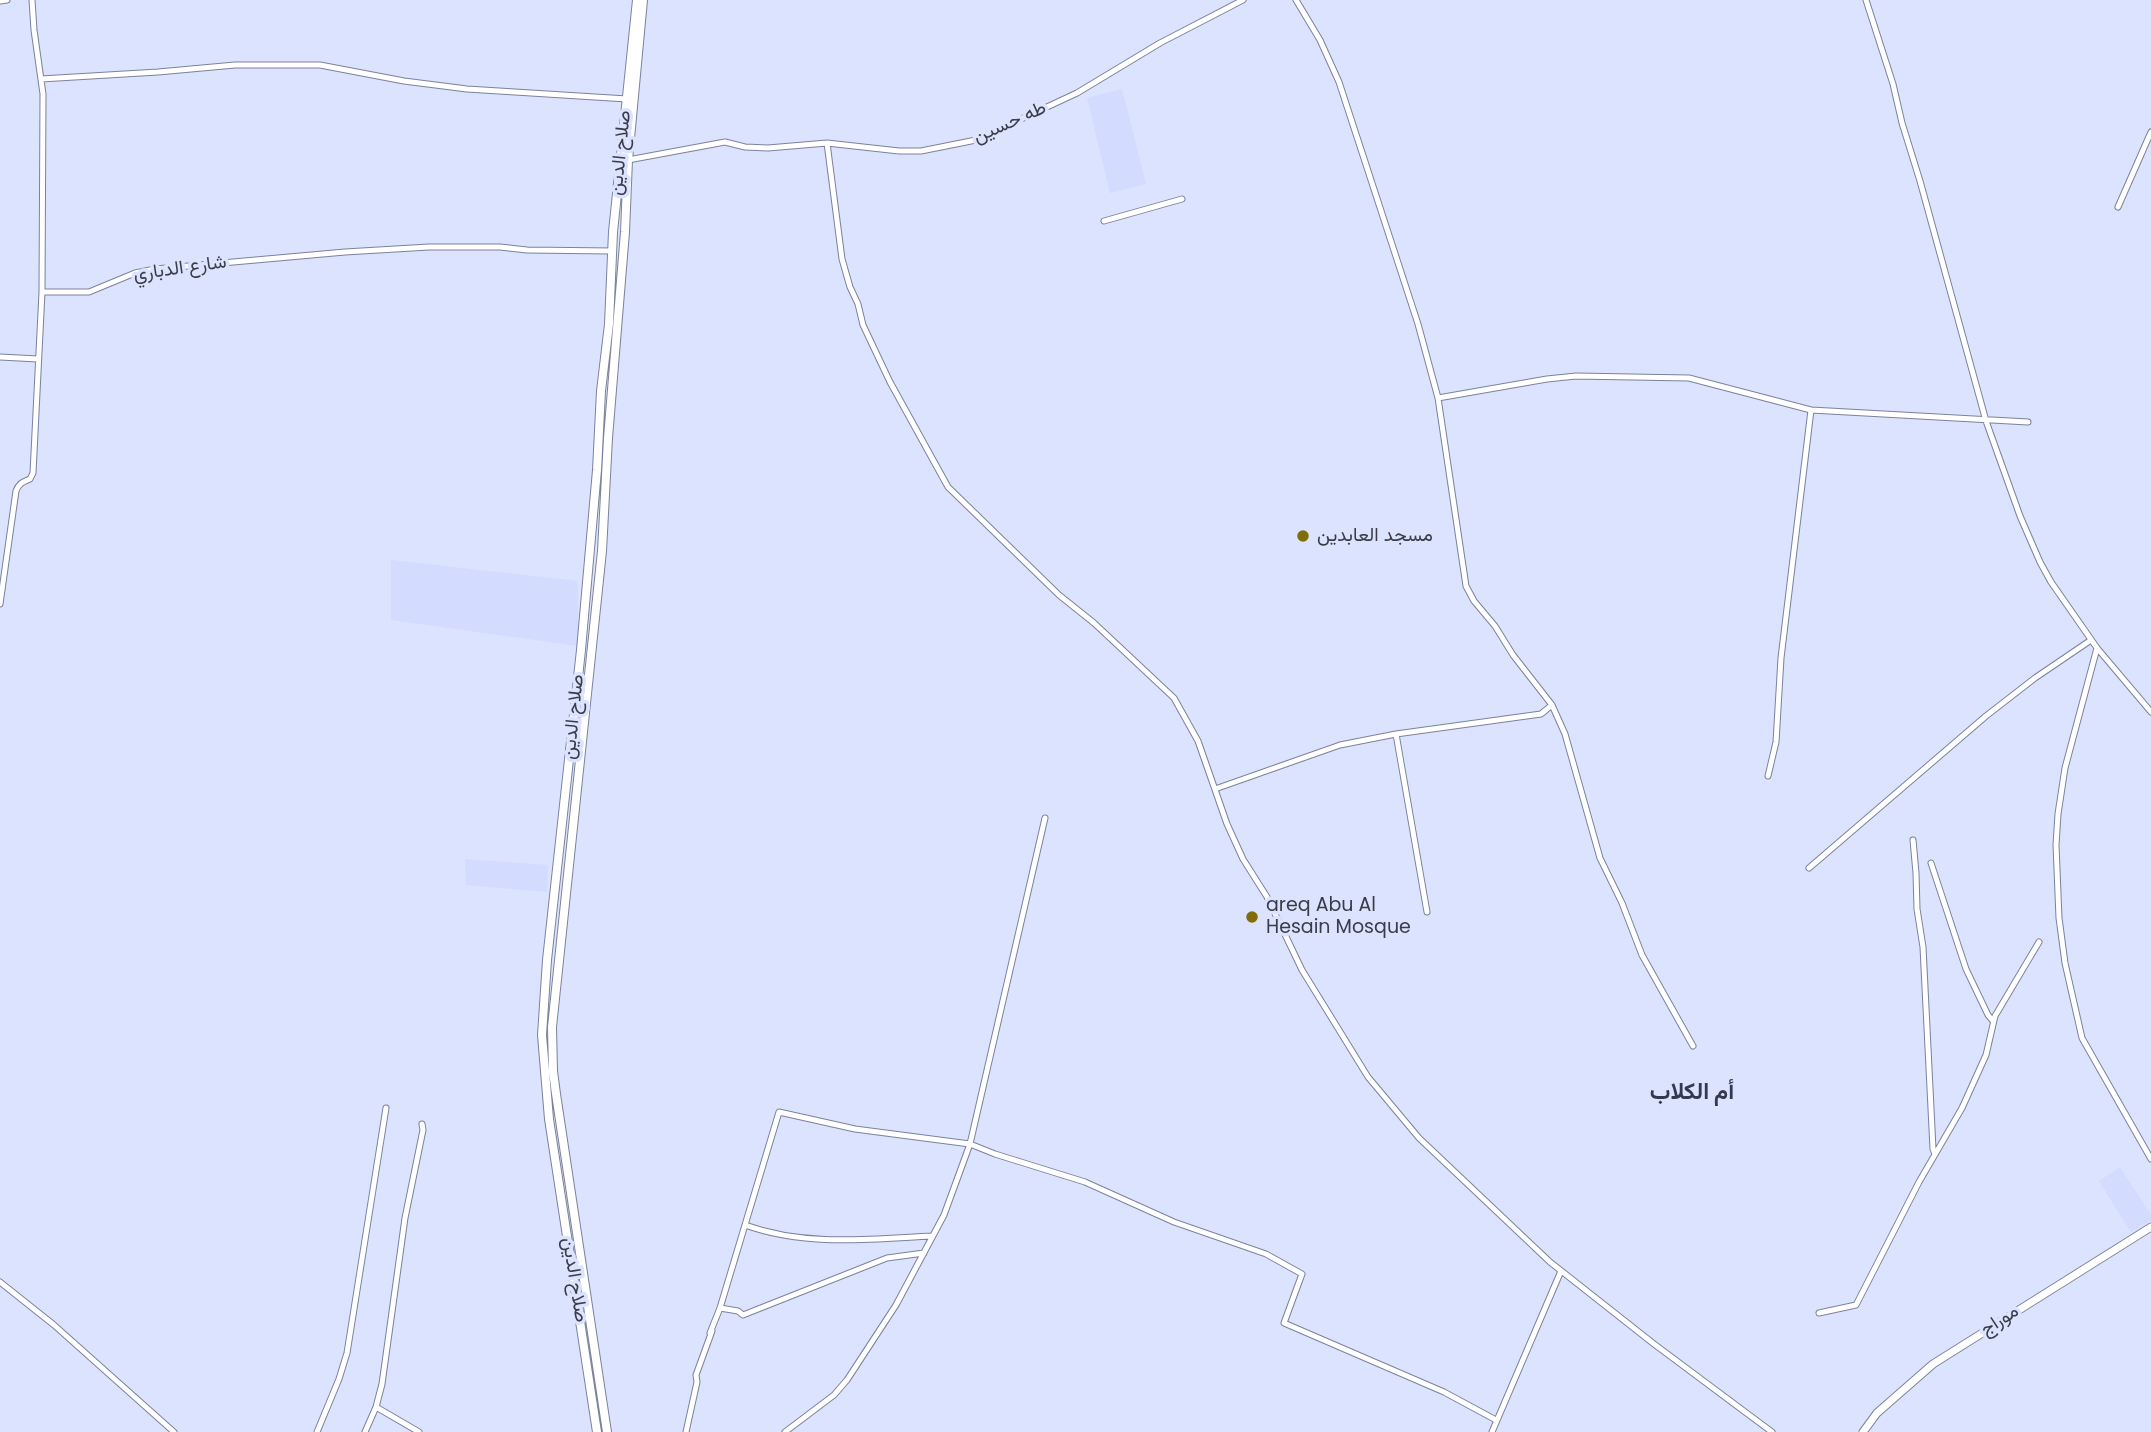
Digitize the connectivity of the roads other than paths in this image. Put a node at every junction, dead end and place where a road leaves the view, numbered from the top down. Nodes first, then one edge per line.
1 (7, 0) edge
2 (32, 0) edge
3 (637, 0) edge
4 (643, 0) edge
5 (1243, 0) edge
6 (1296, 0) edge
7 (1866, 0) edge
8 (0, 1) edge
9 (639, 15) junction
10 (41, 79) junction
11 (627, 99) junction
12 (2151, 132) edge
13 (827, 143) junction
14 (628, 160) junction
15 (1182, 199) dead end
16 (2118, 207) dead end
17 (1104, 221) dead end
18 (612, 251) junction
19 (42, 292) junction
20 (0, 356) edge
21 (38, 359) junction
22 (602, 374) junction
23 (612, 375) junction
24 (1438, 398) junction
25 (1811, 410) junction
26 (1986, 421) junction
27 (2028, 422) dead end
28 (0, 604) edge
29 (2091, 640) junction
30 (2097, 648) junction
31 (1552, 705) junction
32 (2151, 712) edge
33 (1396, 734) junction
34 (1768, 776) dead end
35 (1215, 789) junction
36 (1045, 818) dead end
37 (1913, 840) dead end
38 (1931, 863) dead end
39 (1809, 868) dead end
40 (1427, 912) dead end
41 (2039, 942) dead end
42 (1993, 1021) junction
43 (1693, 1046) dead end
44 (386, 1108) dead end
45 (422, 1124) dead end
46 (970, 1144) junction
47 (1936, 1154) junction
48 (2151, 1159) edge
49 (745, 1225) junction
50 (2151, 1227) edge
51 (932, 1236) junction
52 (924, 1252) junction
53 (1561, 1271) junction
54 (0, 1282) edge
55 (587, 1294) junction
56 (576, 1295) junction
57 (720, 1308) junction
58 (1819, 1312) dead end
59 (376, 1407) junction
60 (1496, 1420) junction
61 (174, 1432) edge
62 (317, 1432) edge
63 (365, 1432) edge
64 (419, 1432) edge
65 (597, 1432) edge
66 (607, 1432) edge
67 (686, 1432) edge
68 (785, 1432) edge
69 (1492, 1432) edge
70 (1772, 1432) edge
71 (1863, 1432) edge

1 - 8 street
2 - 10 street
3 - 9 highway, صلاح الدين
4 - 9 highway, صلاح الدين
5 - 13 street, طه حسين
6 - 24 street
7 - 26 street
9 - 11 highway, صلاح الدين
9 - 14 highway, صلاح الدين
10 - 11 street
10 - 19 street
11 - 18 highway, صلاح الدين
12 - 16 street
13 - 14 street, طه حسين
13 - 35 street
14 - 23 highway, صلاح الدين
15 - 17 street
18 - 19 street, شارع الدباري
18 - 22 highway, صلاح الدين
19 - 21 street
20 - 21 street
21 - 28 street
22 - 23 highway
22 - 56 highway, صلاح الدين
23 - 55 highway, صلاح الدين
24 - 25 street
24 - 31 street
25 - 26 street
25 - 34 street
26 - 27 street
26 - 29 street
29 - 30 street
29 - 39 street
30 - 32 street
30 - 48 street
31 - 33 street
31 - 43 street
33 - 35 street
33 - 40 street
35 - 53 street
36 - 46 street
37 - 47 street
38 - 42 street
41 - 42 street
42 - 47 street
44 - 62 street
45 - 59 street
46 - 49 street
46 - 51 street
46 - 60 street
47 - 58 street
49 - 51 street
49 - 57 street
50 - 71 main road, موراج
51 - 52 street
52 - 57 street
52 - 68 street
53 - 60 street
53 - 70 street
54 - 61 street
55 - 56 highway
55 - 66 highway, صلاح الدين
56 - 65 highway, صلاح الدين
57 - 67 street
59 - 63 street
59 - 64 street
60 - 69 street

